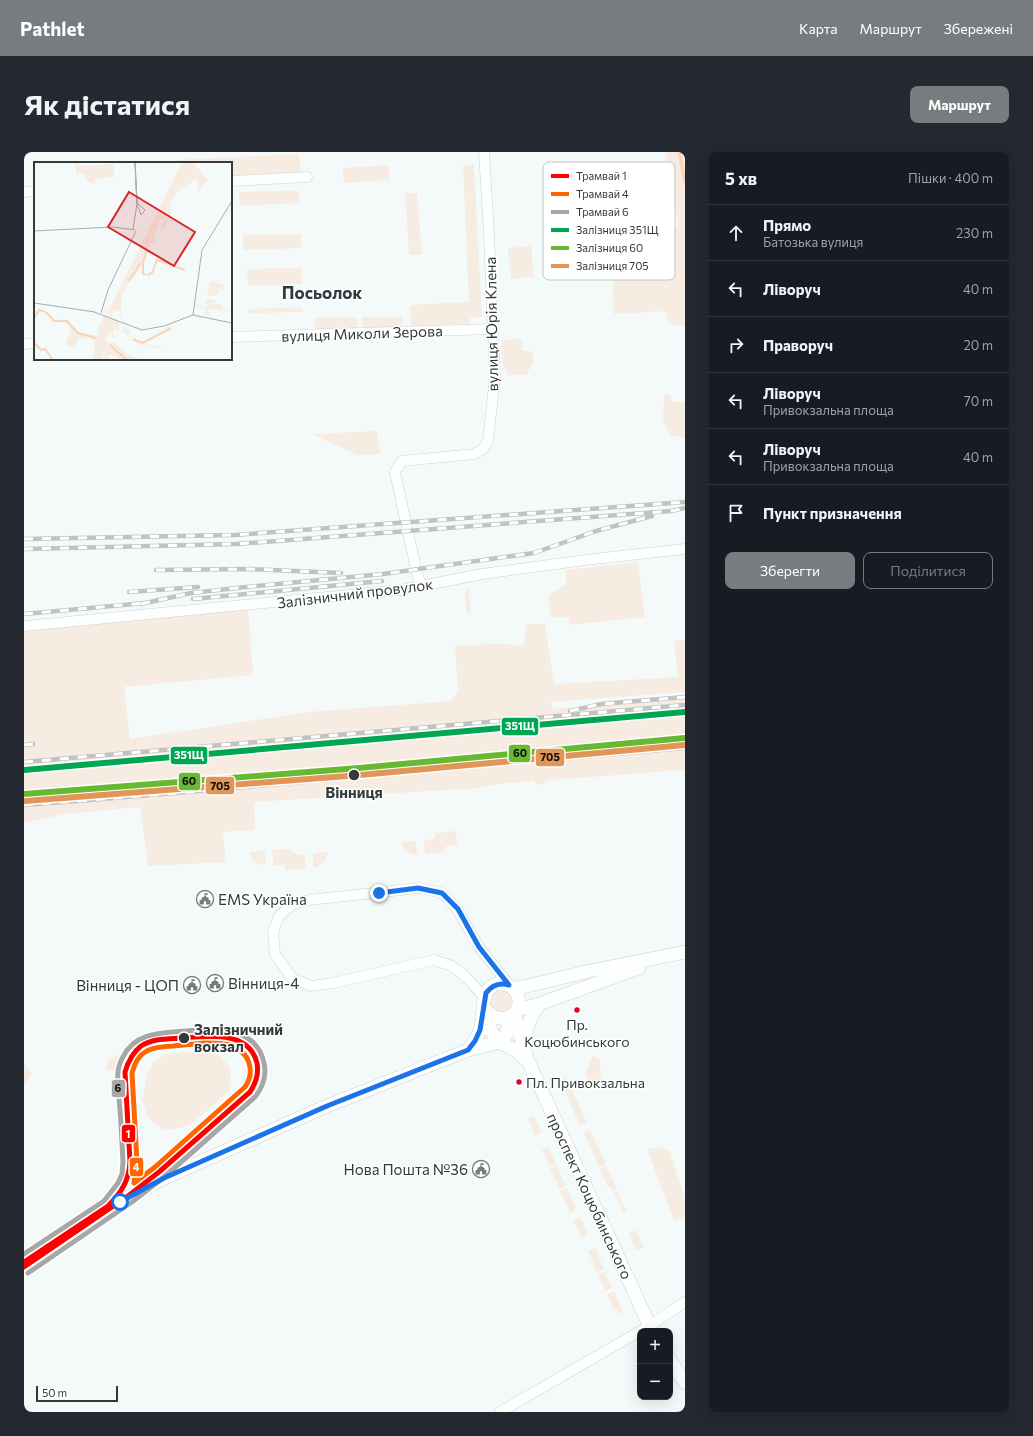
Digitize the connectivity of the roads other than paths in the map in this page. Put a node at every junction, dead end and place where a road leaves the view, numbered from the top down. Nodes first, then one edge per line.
1 (484, 152) edge
2 (307, 177) dead end
3 (232, 181) edge
4 (34, 191) edge
5 (24, 192) edge
6 (492, 329) junction
7 (232, 337) edge
8 (34, 343) edge
9 (24, 344) edge
10 (685, 549) edge
11 (421, 586) junction
12 (24, 626) edge
13 (680, 954) edge
14 (512, 987) junction
15 (485, 1004) junction
16 (539, 1004) junction
17 (513, 1014) junction
18 (500, 1042) junction
19 (468, 1050) junction
20 (528, 1061) junction
21 (24, 1265) edge
22 (685, 1302) edge
23 (650, 1328) edge
24 (637, 1335) edge
25 (673, 1364) edge
26 (685, 1383) edge
27 (500, 1412) edge

1 - 6 street, вулиця Юрія Клена
2 - 3 street
4 - 5 street
6 - 7 street, вулиця Миколи Зерова
6 - 11 street, вулиця Юрія Клена
8 - 9 street
10 - 11 street, Залізничний провулок
11 - 12 street, Залізничний провулок
13 - 14 main road
13 - 16 main road
14 - 15 main road
14 - 15 street
14 - 17 main road
15 - 17 main road
15 - 18 main road
15 - 19 main road
16 - 17 main road
16 - 20 main road
17 - 18 main road
17 - 20 main road
18 - 19 main road
18 - 20 main road
19 - 21 main road
20 - 23 main road, проспект Коцюбинського
22 - 23 street
24 - 27 street
25 - 26 main road

